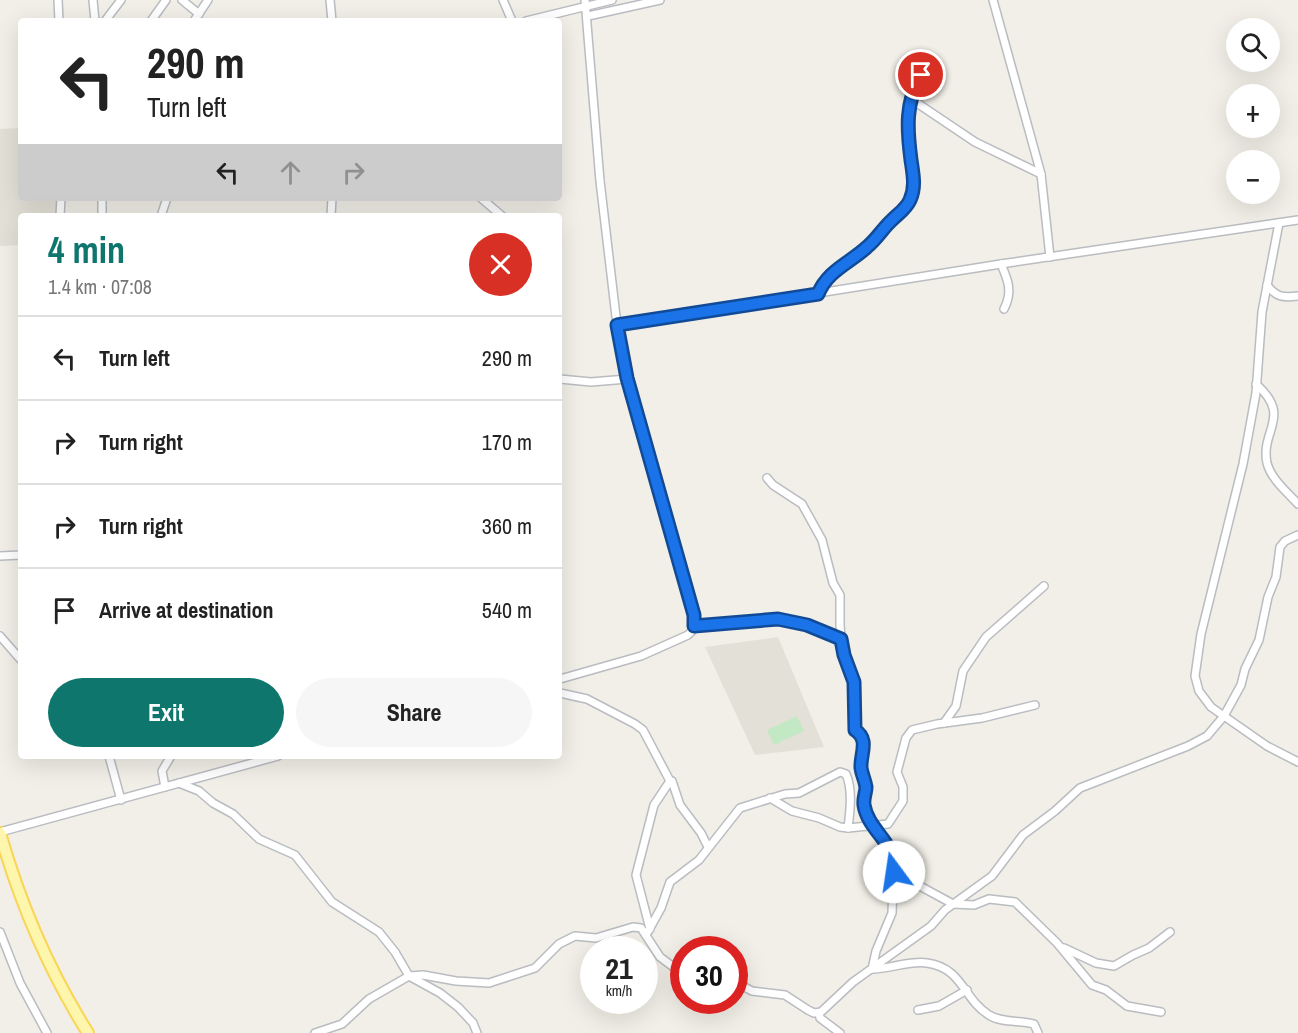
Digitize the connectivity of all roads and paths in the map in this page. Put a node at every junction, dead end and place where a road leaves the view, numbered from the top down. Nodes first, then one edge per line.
1 (58, 0) edge
2 (93, 0) edge
3 (121, 0) edge
4 (166, 0) edge
5 (182, 0) edge
6 (208, 0) edge
7 (330, 0) edge
8 (503, 0) edge
9 (612, 0) edge
10 (660, 0) edge
11 (993, 0) edge
12 (586, 3) edge
13 (200, 14) junction
14 (588, 16) junction
15 (59, 18) edge
16 (95, 18) edge
17 (107, 18) edge
18 (152, 18) edge
19 (197, 18) edge
20 (332, 18) edge
21 (511, 18) edge
22 (536, 18) edge
23 (921, 75) dead end
24 (911, 99) junction
25 (1041, 174) junction
26 (484, 201) edge
27 (498, 213) edge
28 (1298, 220) edge
29 (1279, 223) junction
30 (1050, 257) junction
31 (1000, 264) junction
32 (1267, 285) junction
33 (818, 294) junction
34 (1298, 296) edge
35 (1004, 309) dead end
36 (617, 325) junction
37 (627, 378) junction
38 (562, 379) edge
39 (1256, 384) junction
40 (767, 478) dead end
41 (1298, 504) edge
42 (1298, 535) edge
43 (18, 555) edge
44 (0, 556) edge
45 (1044, 586) dead end
46 (694, 626) junction
47 (0, 636) edge
48 (841, 639) junction
49 (18, 657) edge
50 (562, 678) edge
51 (562, 693) edge
52 (1035, 705) dead end
53 (1224, 716) junction
54 (945, 723) junction
55 (110, 759) edge
56 (169, 759) edge
57 (259, 759) edge
58 (1298, 762) edge
59 (670, 781) junction
60 (179, 783) junction
61 (165, 787) junction
62 (770, 798) junction
63 (121, 800) junction
64 (874, 826) junction
65 (848, 828) junction
66 (0, 832) edge
67 (708, 847) junction
68 (894, 872) junction
69 (953, 904) junction
70 (0, 932) edge
71 (648, 932) junction
72 (1170, 932) dead end
73 (1058, 943) junction
74 (670, 964) edge
75 (872, 969) junction
76 (409, 976) junction
77 (748, 989) edge
78 (967, 990) junction
79 (918, 1010) dead end
80 (1161, 1012) dead end
81 (819, 1013) junction
82 (47, 1033) edge
83 (88, 1033) edge
84 (315, 1033) edge
85 (477, 1033) edge
86 (840, 1033) edge
87 (1038, 1033) edge

1 - 15 street
2 - 16 street
3 - 17 street
4 - 18 street
5 - 13 street
6 - 13 street
7 - 20 street
8 - 21 street
9 - 12 street
10 - 14 street
11 - 25 street
12 - 14 street
12 - 22 street
13 - 19 street
14 - 36 street
23 - 24 street
24 - 25 street
24 - 33 street
25 - 30 street
26 - 27 street
28 - 29 street
29 - 30 street
29 - 32 street
30 - 31 street
31 - 33 street
31 - 35 street
32 - 34 street
32 - 39 street
33 - 36 street
36 - 37 street
37 - 38 street
37 - 46 street
39 - 41 street
39 - 53 street
40 - 48 street
42 - 53 street
43 - 44 street
45 - 54 street
46 - 48 street
46 - 50 street
47 - 49 street
48 - 64 street
51 - 59 street
52 - 54 street
53 - 58 street
53 - 69 street
54 - 64 street
55 - 63 street
56 - 61 street
57 - 60 street
59 - 67 street
59 - 71 street
60 - 61 street
60 - 76 street
61 - 63 street
62 - 65 street
62 - 65 street
62 - 67 street
63 - 66 street
64 - 65 street
64 - 68 street
66 - 83 main road
67 - 71 street
68 - 69 street
68 - 75 street
69 - 73 street
69 - 75 street
70 - 82 street
71 - 74 street
71 - 76 street
72 - 73 street
73 - 80 street
75 - 78 street
75 - 81 street
76 - 84 street
76 - 85 street
77 - 81 street
78 - 79 street
78 - 87 street
81 - 86 street

